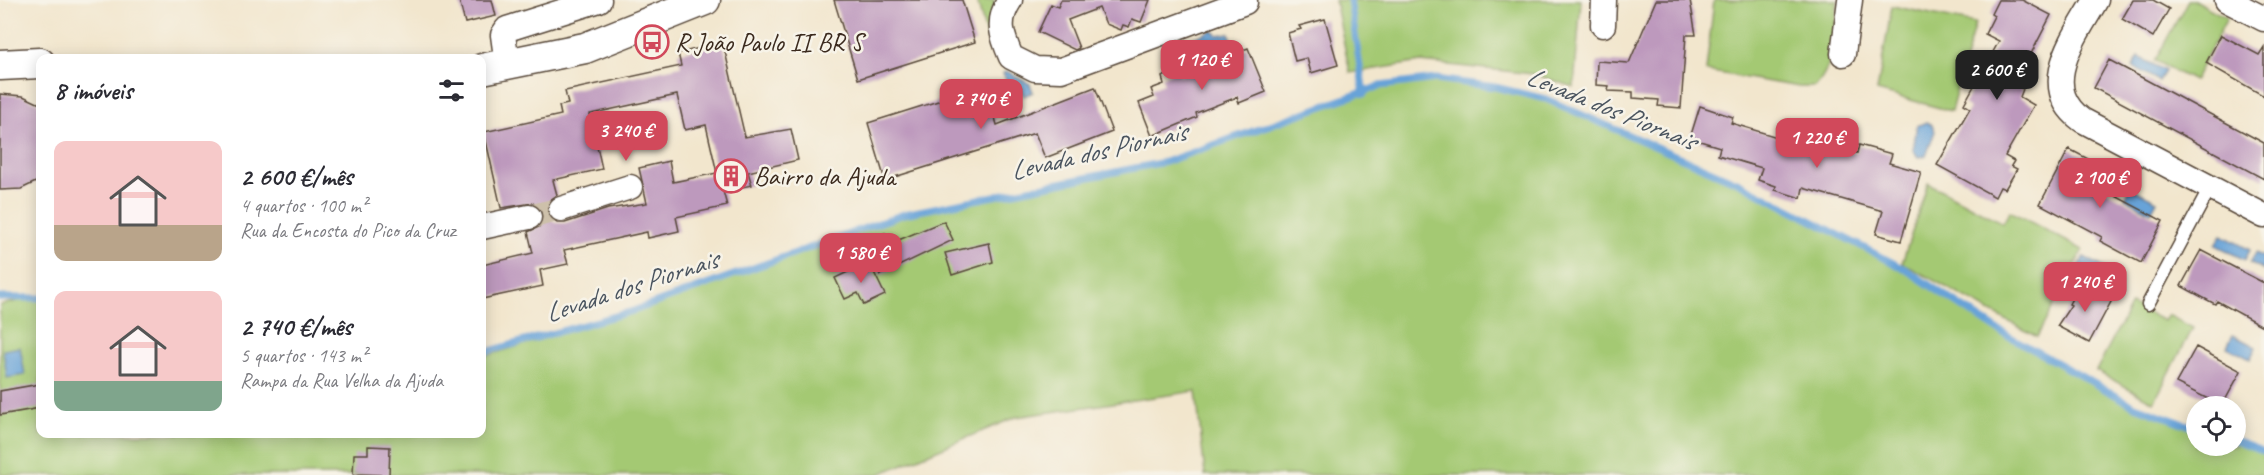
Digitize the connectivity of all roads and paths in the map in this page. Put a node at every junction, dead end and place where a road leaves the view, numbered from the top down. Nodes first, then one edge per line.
1 (599, 0) edge
2 (705, 0) edge
3 (1011, 0) edge
4 (1604, 0) edge
5 (1850, 0) edge
6 (2096, 0) edge
7 (2227, 0) edge
8 (1245, 2) dead end
9 (2264, 19) edge
10 (1603, 25) dead end
11 (1843, 54) dead end
12 (36, 63) edge
13 (0, 65) edge
14 (494, 67) edge
15 (630, 187) dead end
16 (2210, 188) junction
17 (561, 209) tunnel mouth
18 (2264, 216) edge
19 (529, 217) tunnel mouth
20 (486, 226) edge
21 (2148, 304) dead end

1 - 14 street
2 - 14 street
3 - 8 street
4 - 10 street
5 - 11 street
6 - 16 street
7 - 9 street
12 - 13 street
15 - 17 street
16 - 18 street
16 - 21 lane
19 - 20 street

